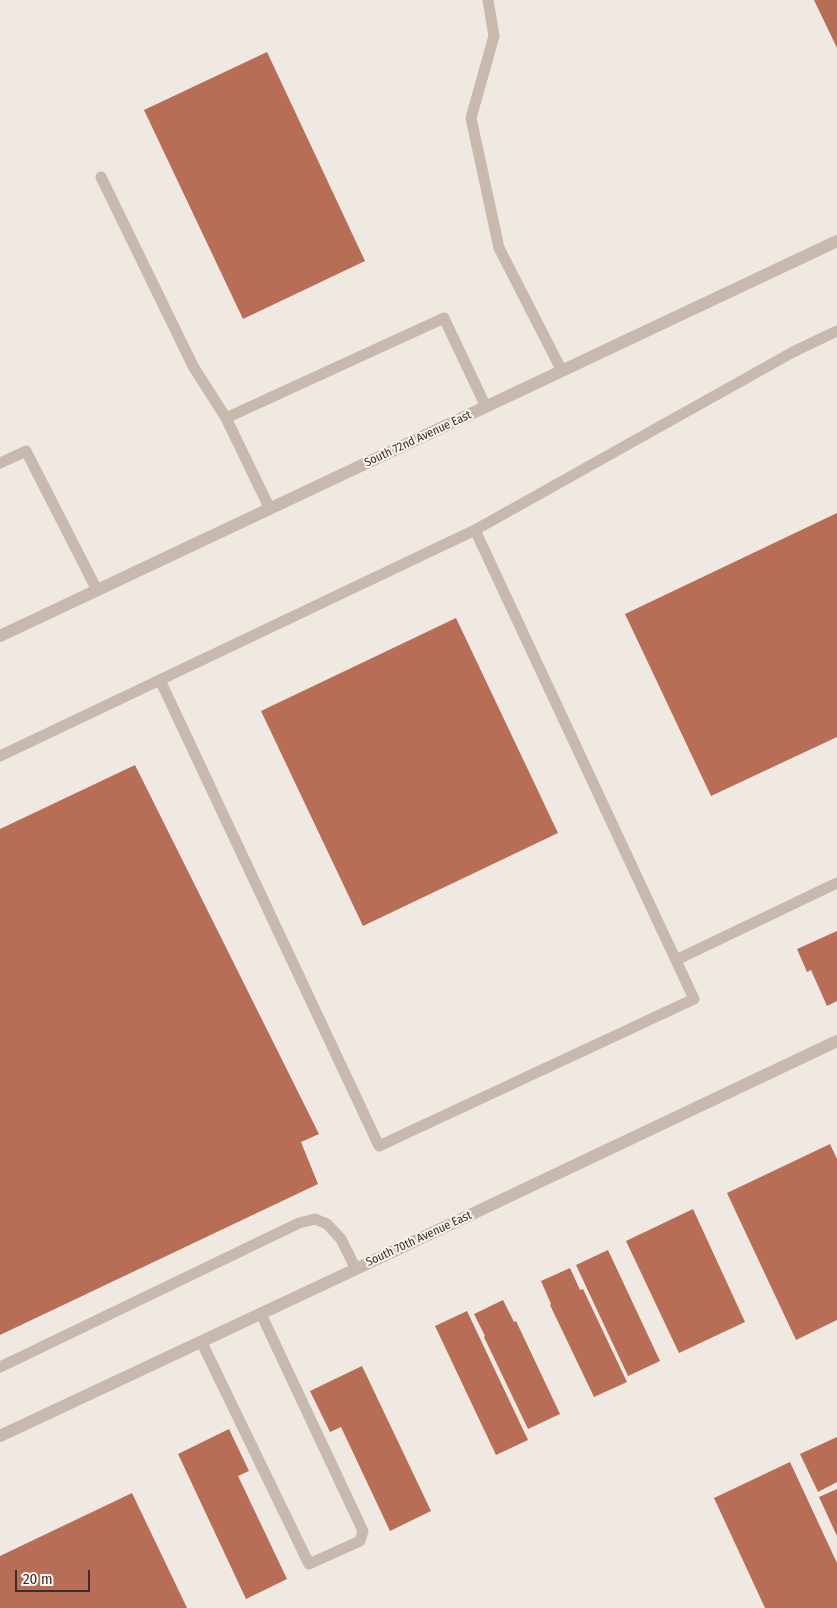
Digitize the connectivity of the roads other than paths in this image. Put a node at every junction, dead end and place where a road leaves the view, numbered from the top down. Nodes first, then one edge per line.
1 (488, 0) edge
2 (101, 177) dead end
3 (837, 242) edge
4 (837, 331) edge
5 (562, 371) junction
6 (486, 407) junction
7 (226, 418) junction
8 (0, 463) edge
9 (270, 509) junction
10 (475, 530) junction
11 (97, 590) junction
12 (0, 636) edge
13 (160, 680) junction
14 (0, 756) edge
15 (837, 883) edge
16 (676, 960) junction
17 (837, 1041) edge
18 (356, 1269) junction
19 (260, 1314) junction
20 (201, 1341) junction
21 (0, 1367) edge
22 (0, 1436) edge

1 - 5 lane
2 - 7 lane
3 - 5 street, South 72nd Avenue East
4 - 10 lane
5 - 6 street, South 72nd Avenue East
6 - 7 lane
6 - 9 street, South 72nd Avenue East
7 - 9 lane
8 - 11 lane
9 - 11 street, South 72nd Avenue East
10 - 13 lane
10 - 16 lane
11 - 12 street, South 72nd Avenue East
13 - 14 lane
13 - 16 lane
15 - 16 lane
17 - 18 street, South 70th Avenue East
18 - 19 street, South 70th Avenue East
18 - 21 lane
19 - 20 street, South 70th Avenue East
19 - 20 lane
20 - 22 street, South 70th Avenue East

